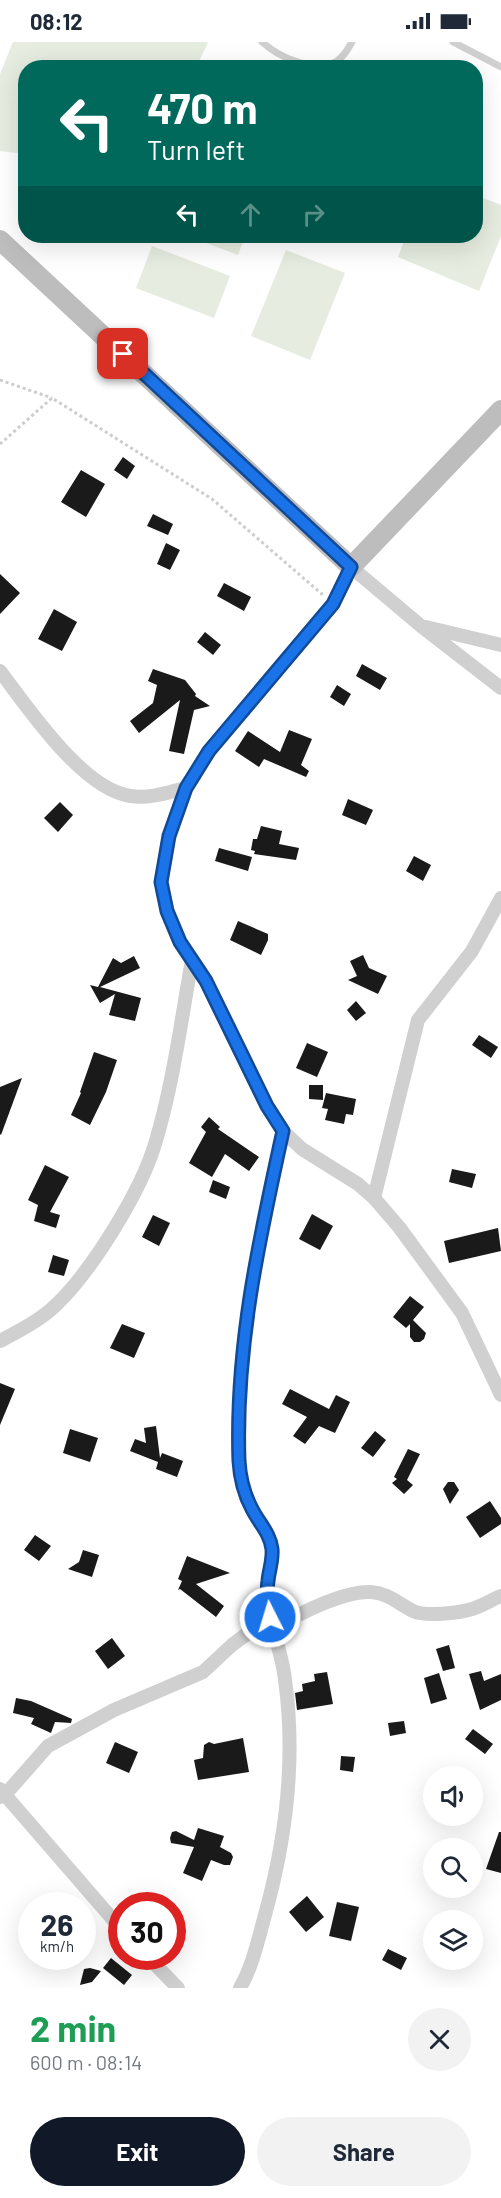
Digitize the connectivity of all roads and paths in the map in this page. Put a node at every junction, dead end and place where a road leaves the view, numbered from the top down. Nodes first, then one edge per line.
1 (262, 42) edge
2 (352, 42) edge
3 (453, 42) edge
4 (290, 60) edge
5 (338, 60) edge
6 (501, 67) edge
7 (0, 240) edge
8 (0, 380) edge
9 (52, 398) junction
10 (501, 410) edge
11 (0, 444) edge
12 (351, 567) junction
13 (333, 604) junction
14 (421, 626) junction
15 (501, 645) edge
16 (0, 671) edge
17 (501, 688) edge
18 (186, 788) junction
19 (501, 898) edge
20 (192, 960) junction
21 (283, 1131) junction
22 (374, 1198) junction
23 (0, 1341) edge
24 (501, 1395) edge
25 (501, 1596) edge
26 (272, 1622) junction
27 (2, 1794) edge
28 (108, 1914) edge
29 (161, 1970) edge
30 (178, 1988) edge
31 (240, 1988) edge

1 - 4 lane
2 - 5 lane
3 - 6 lane
7 - 12 street
8 - 9 path
9 - 11 path
9 - 13 path
10 - 12 street
12 - 13 street
12 - 14 street
13 - 18 street
14 - 15 street
14 - 17 street
16 - 18 street
18 - 20 street
19 - 22 street
20 - 21 street
20 - 23 street
21 - 22 street
21 - 26 street
22 - 24 street
25 - 26 street
26 - 27 street
26 - 31 street
27 - 28 street
29 - 30 street

